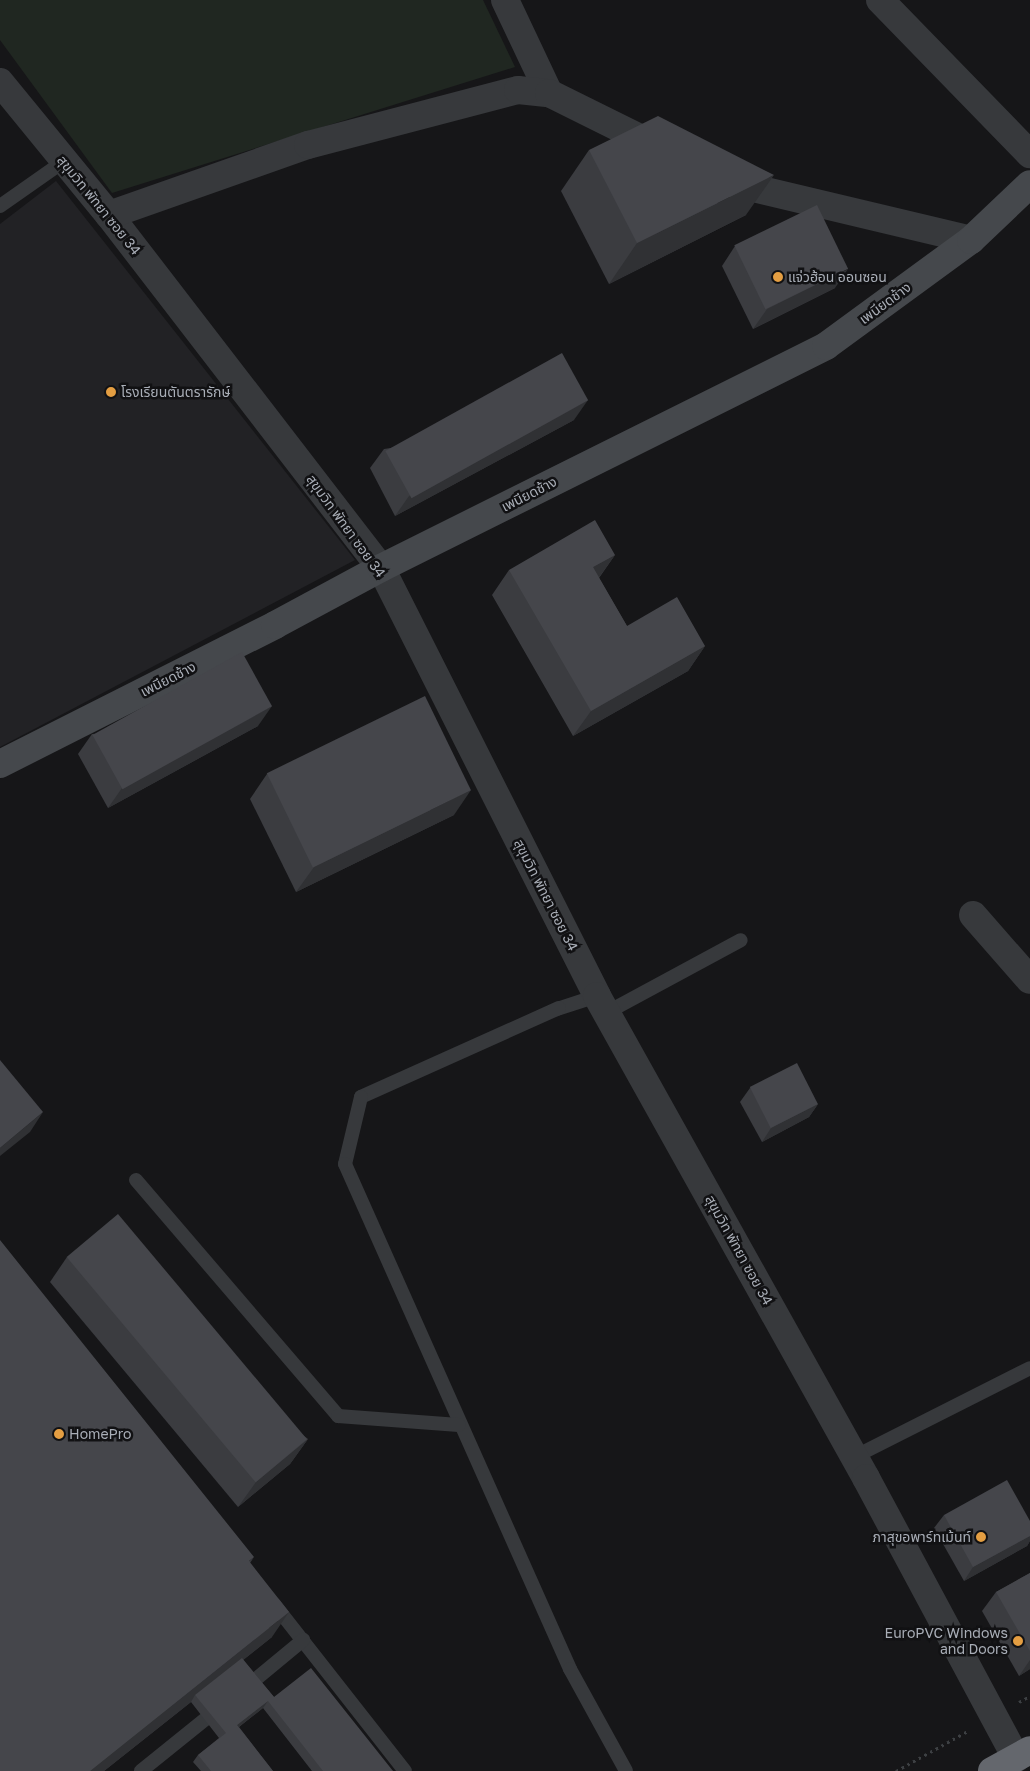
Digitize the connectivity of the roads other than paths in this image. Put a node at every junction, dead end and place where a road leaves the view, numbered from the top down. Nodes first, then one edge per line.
1 (504, 0) edge
2 (880, 0) edge
3 (0, 82) edge
4 (549, 93) junction
5 (1030, 154) edge
6 (64, 160) junction
7 (1030, 184) edge
8 (0, 206) edge
9 (109, 215) junction
10 (971, 240) junction
11 (381, 568) junction
12 (0, 764) edge
13 (973, 915) dead end
14 (741, 940) dead end
15 (1030, 980) edge
16 (601, 1004) junction
17 (136, 1180) dead end
18 (1030, 1368) edge
19 (459, 1425) junction
20 (854, 1457) junction
21 (266, 1594) edge
22 (303, 1640) junction
23 (1023, 1754) edge
24 (141, 1771) edge
25 (405, 1771) edge
26 (626, 1771) edge
27 (992, 1771) edge

1 - 4 street
2 - 5 street
3 - 6 street, สุขุมวิท พัทยา ซอย 34
4 - 9 street
4 - 10 street
6 - 8 lane
6 - 9 street, สุขุมวิท พัทยา ซอย 34
7 - 10 street, เพนียดช้าง
9 - 11 street, สุขุมวิท พัทยา ซอย 34
10 - 11 street, เพนียดช้าง
11 - 12 street, เพนียดช้าง
11 - 16 street, สุขุมวิท พัทยา ซอย 34
13 - 15 street
14 - 16 lane
16 - 19 lane
16 - 20 street, สุขุมวิท พัทยา ซอย 34
17 - 19 lane
18 - 20 lane
19 - 26 lane
20 - 23 street, สุขุมวิท พัทยา ซอย 34
21 - 22 lane
22 - 24 lane
22 - 25 lane
23 - 27 highway

